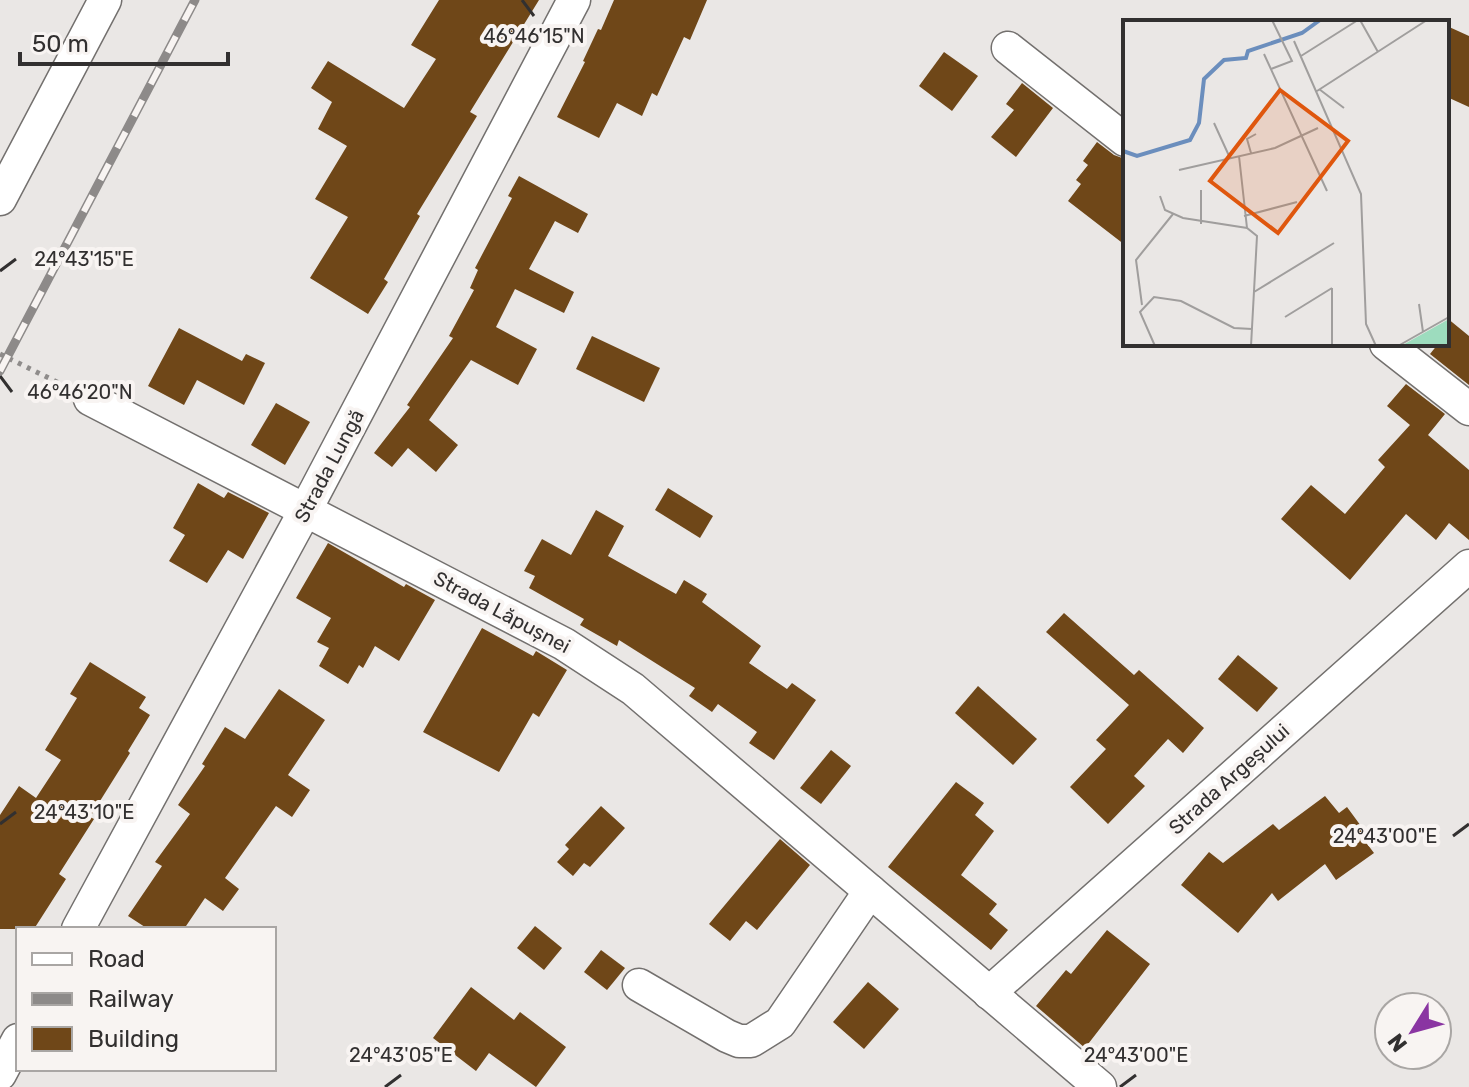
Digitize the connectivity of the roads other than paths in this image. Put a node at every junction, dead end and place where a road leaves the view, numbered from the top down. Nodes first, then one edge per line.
1 (105, 0) edge
2 (574, 0) edge
3 (1008, 48) dead end
4 (1123, 138) edge
5 (0, 199) edge
6 (1389, 346) edge
7 (90, 399) road end
8 (1469, 409) edge
9 (306, 509) junction
10 (1469, 566) edge
11 (870, 891) junction
12 (79, 927) edge
13 (639, 985) dead end
14 (989, 993) junction
15 (16, 1044) edge
16 (0, 1074) edge
17 (1081, 1081) edge

1 - 5 street
2 - 9 street, Strada Lungă
3 - 4 street
6 - 8 street
7 - 9 street, Strada Lăpușnei
9 - 11 street, Strada Lăpușnei
9 - 12 street, Strada Lungă
10 - 14 street, Strada Argeșului
11 - 13 street
11 - 14 street, Strada Lăpușnei
14 - 17 street, Strada Lăpușnei
15 - 16 street

